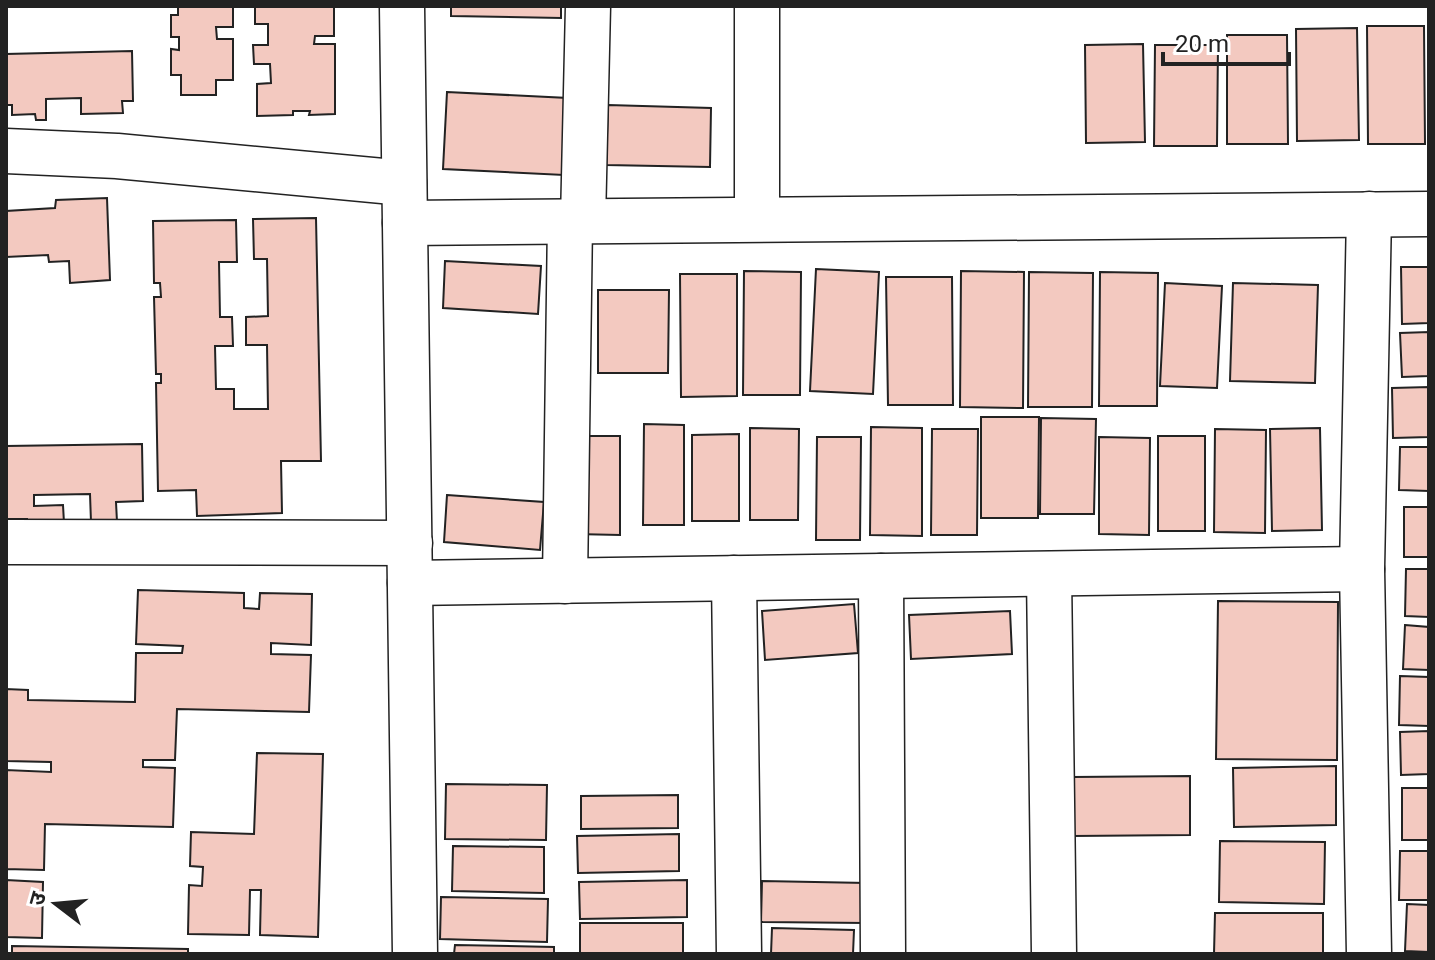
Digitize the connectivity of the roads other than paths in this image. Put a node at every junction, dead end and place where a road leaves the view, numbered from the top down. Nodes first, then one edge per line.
1 (402, 6) edge
2 (588, 6) edge
3 (757, 6) edge
4 (6, 151) edge
5 (404, 203) junction
6 (1369, 214) junction
7 (1429, 214) edge
8 (757, 219) junction
9 (576, 221) junction
10 (6, 542) edge
11 (410, 563) junction
12 (1362, 569) junction
13 (1049, 574) junction
14 (881, 576) junction
15 (734, 578) junction
16 (565, 581) junction
17 (415, 954) edge
18 (739, 954) edge
19 (883, 954) edge
20 (1054, 954) edge
21 (1369, 954) edge

1 - 5 street
2 - 9 street
3 - 8 street
4 - 5 street
5 - 9 street
5 - 11 street
6 - 7 street
6 - 8 street
6 - 12 street
8 - 9 street
9 - 16 street
10 - 11 street
11 - 16 street
11 - 17 street
12 - 13 street
12 - 21 street
13 - 14 street
13 - 20 street
14 - 15 street
14 - 19 street
15 - 16 street
15 - 18 street

